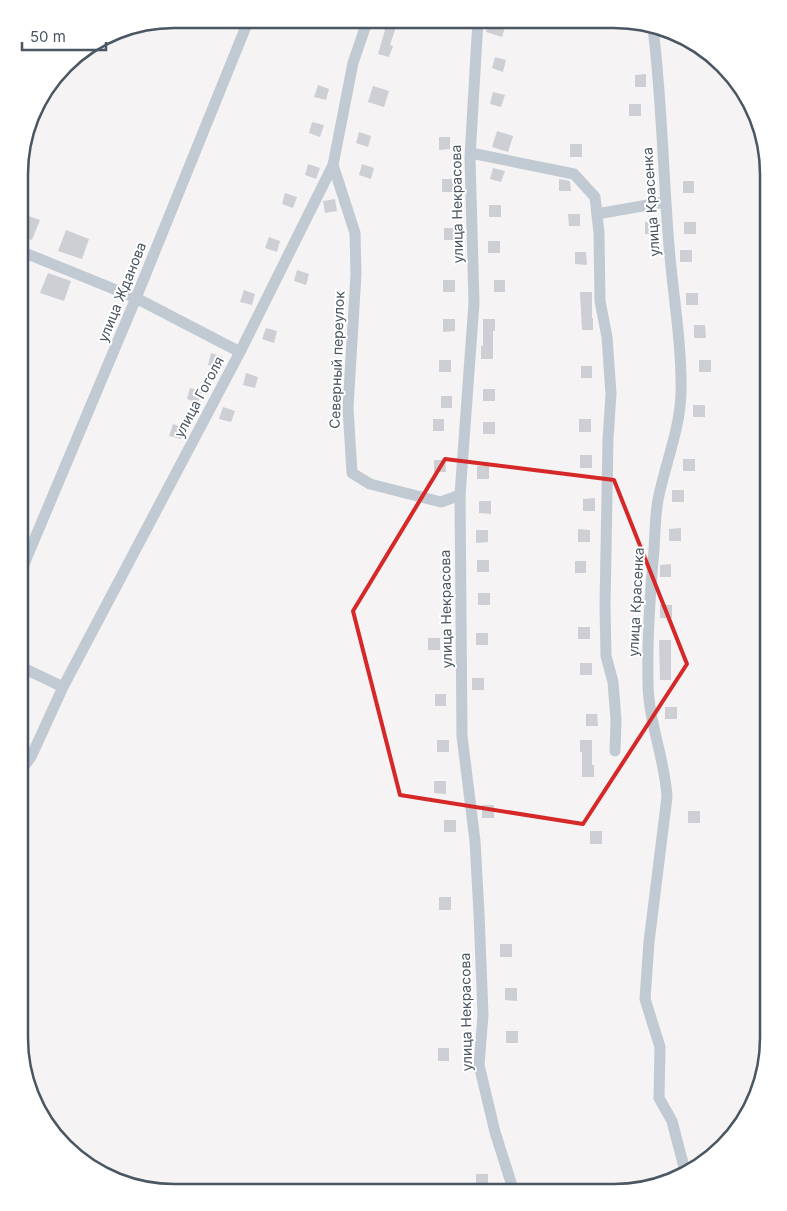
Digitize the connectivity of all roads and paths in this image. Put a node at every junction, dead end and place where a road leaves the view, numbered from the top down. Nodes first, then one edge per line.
1 (245, 28) edge
2 (365, 28) edge
3 (478, 28) edge
4 (654, 33) edge
5 (471, 153) junction
6 (333, 165) junction
7 (665, 202) junction
8 (597, 214) junction
9 (28, 254) edge
10 (136, 298) junction
11 (240, 352) junction
12 (460, 495) junction
13 (28, 557) edge
14 (28, 670) edge
15 (63, 687) junction
16 (615, 751) dead end
17 (28, 761) edge
18 (684, 1165) edge
19 (511, 1184) edge

1 - 10 street, улица Жданова
2 - 6 street, улица Гоголя
3 - 5 street, улица Некрасова
4 - 7 street, улица Красенка
5 - 8 street, улица Красенка
5 - 12 street, улица Некрасова
6 - 11 street, улица Гоголя
6 - 12 street, Северный переулок
7 - 8 street
7 - 18 street, улица Красенка
8 - 16 street, улица Красенка
9 - 10 street
10 - 11 street
10 - 13 street, улица Жданова
11 - 15 street, улица Гоголя
12 - 19 street, улица Некрасова
14 - 15 street
15 - 17 street, улица Гоголя

